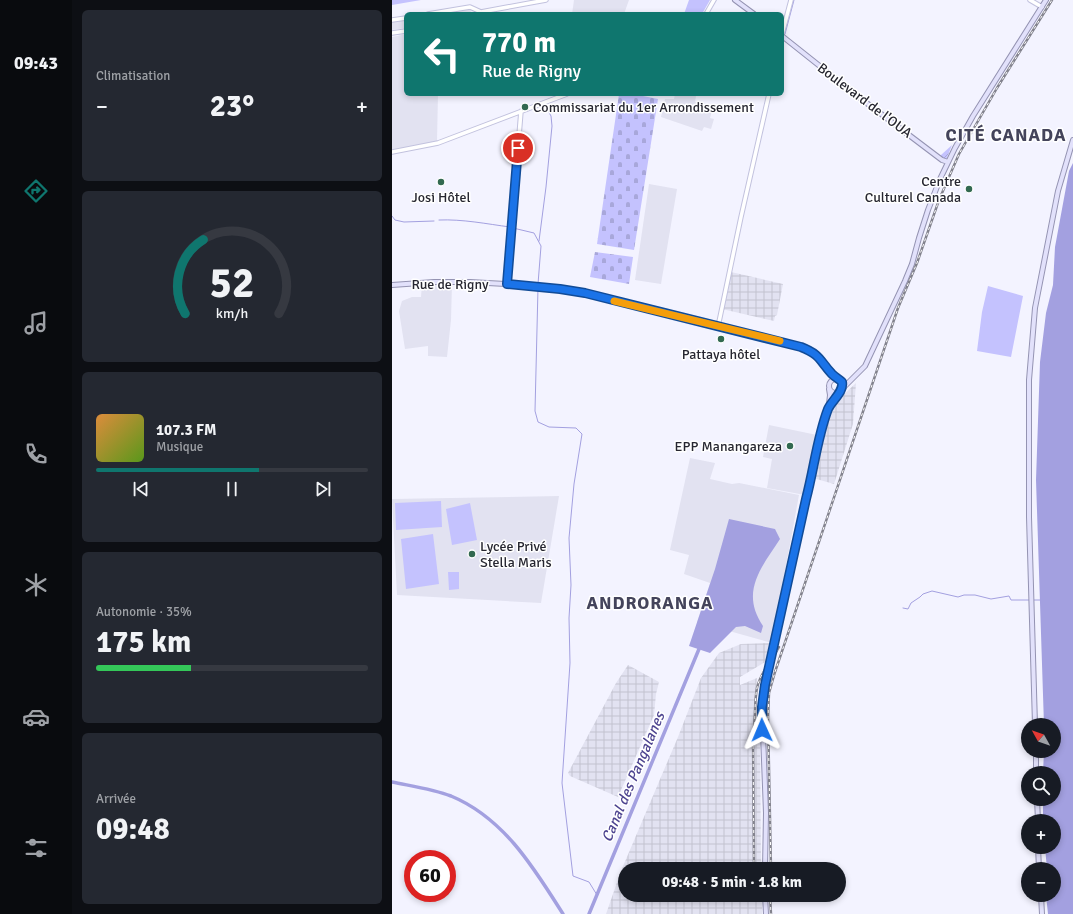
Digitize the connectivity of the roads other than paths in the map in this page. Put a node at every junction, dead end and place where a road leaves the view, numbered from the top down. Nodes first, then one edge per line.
1 (546, 0) edge
2 (714, 0) edge
3 (735, 0) edge
4 (791, 0) edge
5 (1030, 0) edge
6 (1046, 0) edge
7 (1042, 7) junction
8 (440, 12) edge
9 (478, 12) edge
10 (485, 12) edge
11 (707, 12) edge
12 (751, 12) edge
13 (404, 18) edge
14 (392, 20) edge
15 (784, 27) edge
16 (404, 31) edge
17 (392, 34) edge
18 (784, 37) edge
19 (563, 96) edge
20 (769, 96) edge
21 (522, 111) junction
22 (1073, 140) edge
23 (392, 152) edge
24 (948, 162) junction
25 (507, 284) junction
26 (392, 285) edge
27 (719, 322) dead end
28 (827, 368) junction
29 (857, 374) junction
30 (839, 380) junction
31 (829, 386) junction
32 (841, 390) junction
33 (829, 408) junction
34 (1035, 718) edge
35 (765, 862) edge
36 (765, 902) edge
37 (1041, 902) edge
38 (766, 914) edge
39 (1042, 914) edge

1 - 10 street
2 - 11 street
3 - 12 main road
4 - 15 street
5 - 7 street
6 - 7 main road
7 - 24 main road
8 - 9 street
13 - 14 street
16 - 17 street
18 - 24 main road, Boulevard de l'OUA
19 - 21 street
20 - 27 street
21 - 23 street
21 - 25 street
22 - 34 main road
24 - 29 main road
25 - 26 main road, Rue de Rigny
25 - 28 main road, Rue de Rigny
28 - 30 main road, Rue de Rigny
28 - 31 main road
29 - 30 main road
29 - 32 main road
30 - 31 main road
30 - 32 main road
31 - 32 main road
31 - 33 main road
32 - 33 main road
33 - 35 main road
36 - 38 main road
37 - 39 main road

